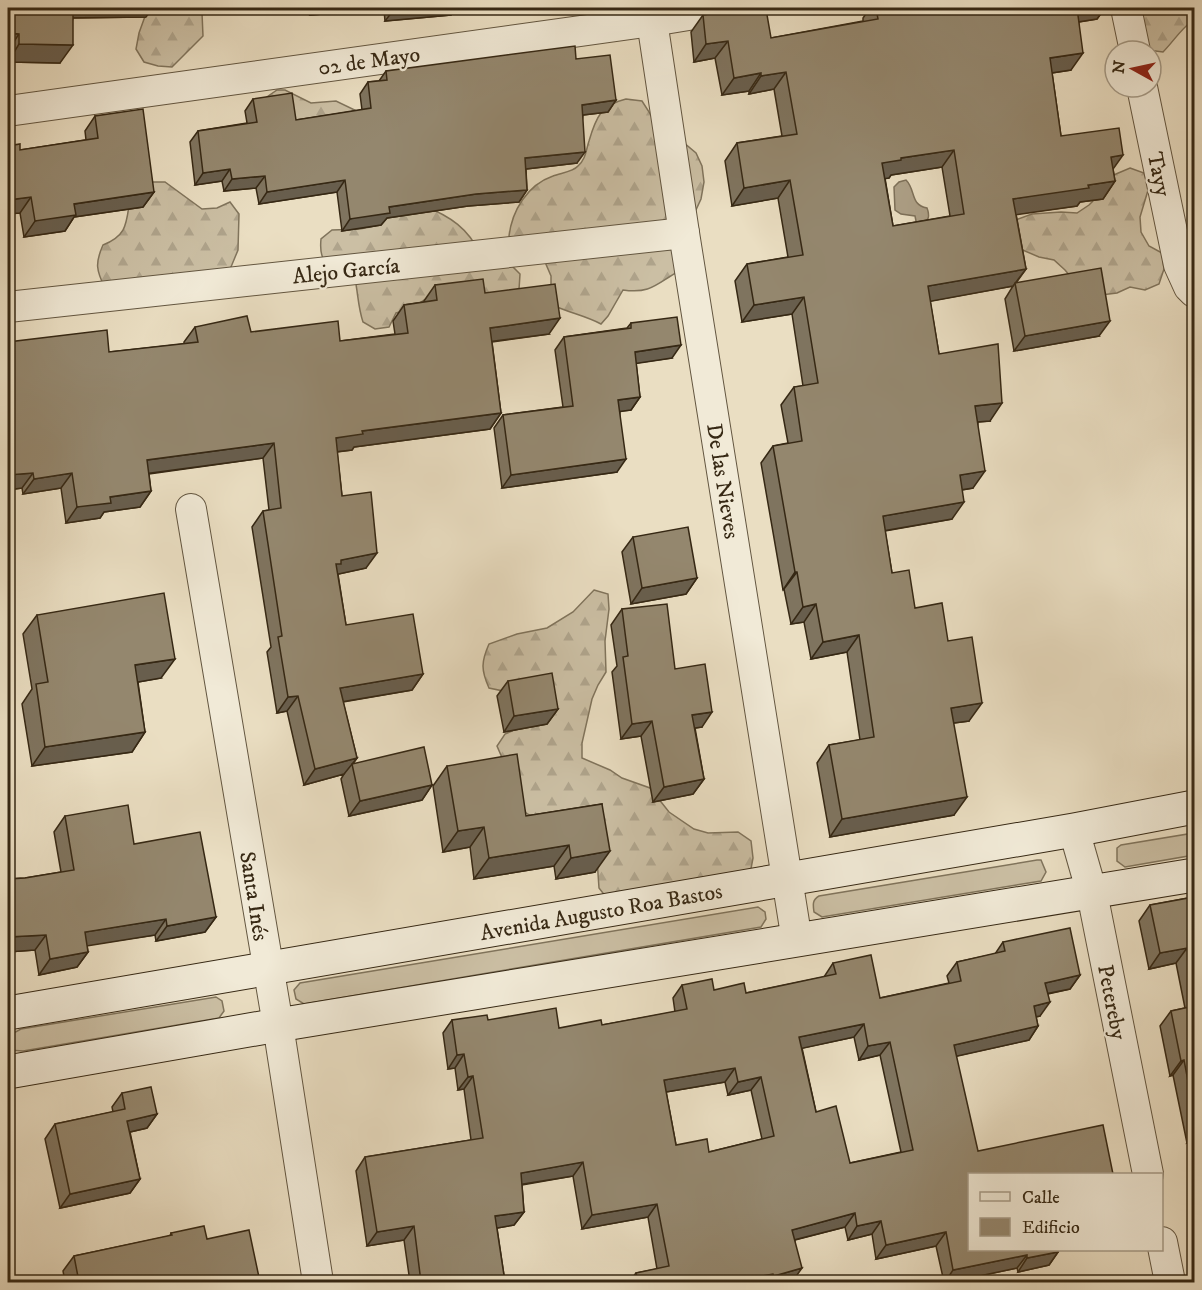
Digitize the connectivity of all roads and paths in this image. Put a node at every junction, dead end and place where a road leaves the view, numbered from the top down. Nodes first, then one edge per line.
1 (731, 8) edge
2 (1126, 8) edge
3 (652, 21) junction
4 (1132, 39) edge
5 (1144, 99) edge
6 (8, 111) edge
7 (684, 233) junction
8 (1194, 292) edge
9 (8, 307) edge
10 (191, 509) dead end
11 (1194, 807) edge
12 (1074, 830) junction
13 (1194, 875) edge
14 (788, 879) junction
15 (1092, 892) junction
16 (797, 941) junction
17 (267, 968) junction
18 (8, 1013) edge
19 (278, 1025) junction
20 (8, 1072) edge
21 (1148, 1173) edge
22 (1163, 1251) edge
23 (318, 1282) edge
24 (1164, 1282) edge
25 (1169, 1282) edge

1 - 3 street, 02 de Mayo
2 - 4 street
3 - 6 street, 02 de Mayo
3 - 7 street, De las Nieves
5 - 8 street, Tayy
7 - 9 street, Alejo García
7 - 14 street, De las Nieves
10 - 17 street, Santa Inés
11 - 12 main road, Avenida Augusto Roa Bastos
12 - 14 main road, Avenida Augusto Roa Bastos
12 - 15 street, Petereby
13 - 15 main road
14 - 16 street, De las Nieves
14 - 17 main road, Avenida Augusto Roa Bastos
15 - 16 main road
15 - 21 street, Petereby
16 - 19 main road
17 - 18 main road, Avenida Augusto Roa Bastos
17 - 19 street, Santa Inés
19 - 20 main road
19 - 23 street, Santa Inés
22 - 25 street
24 - 25 street

